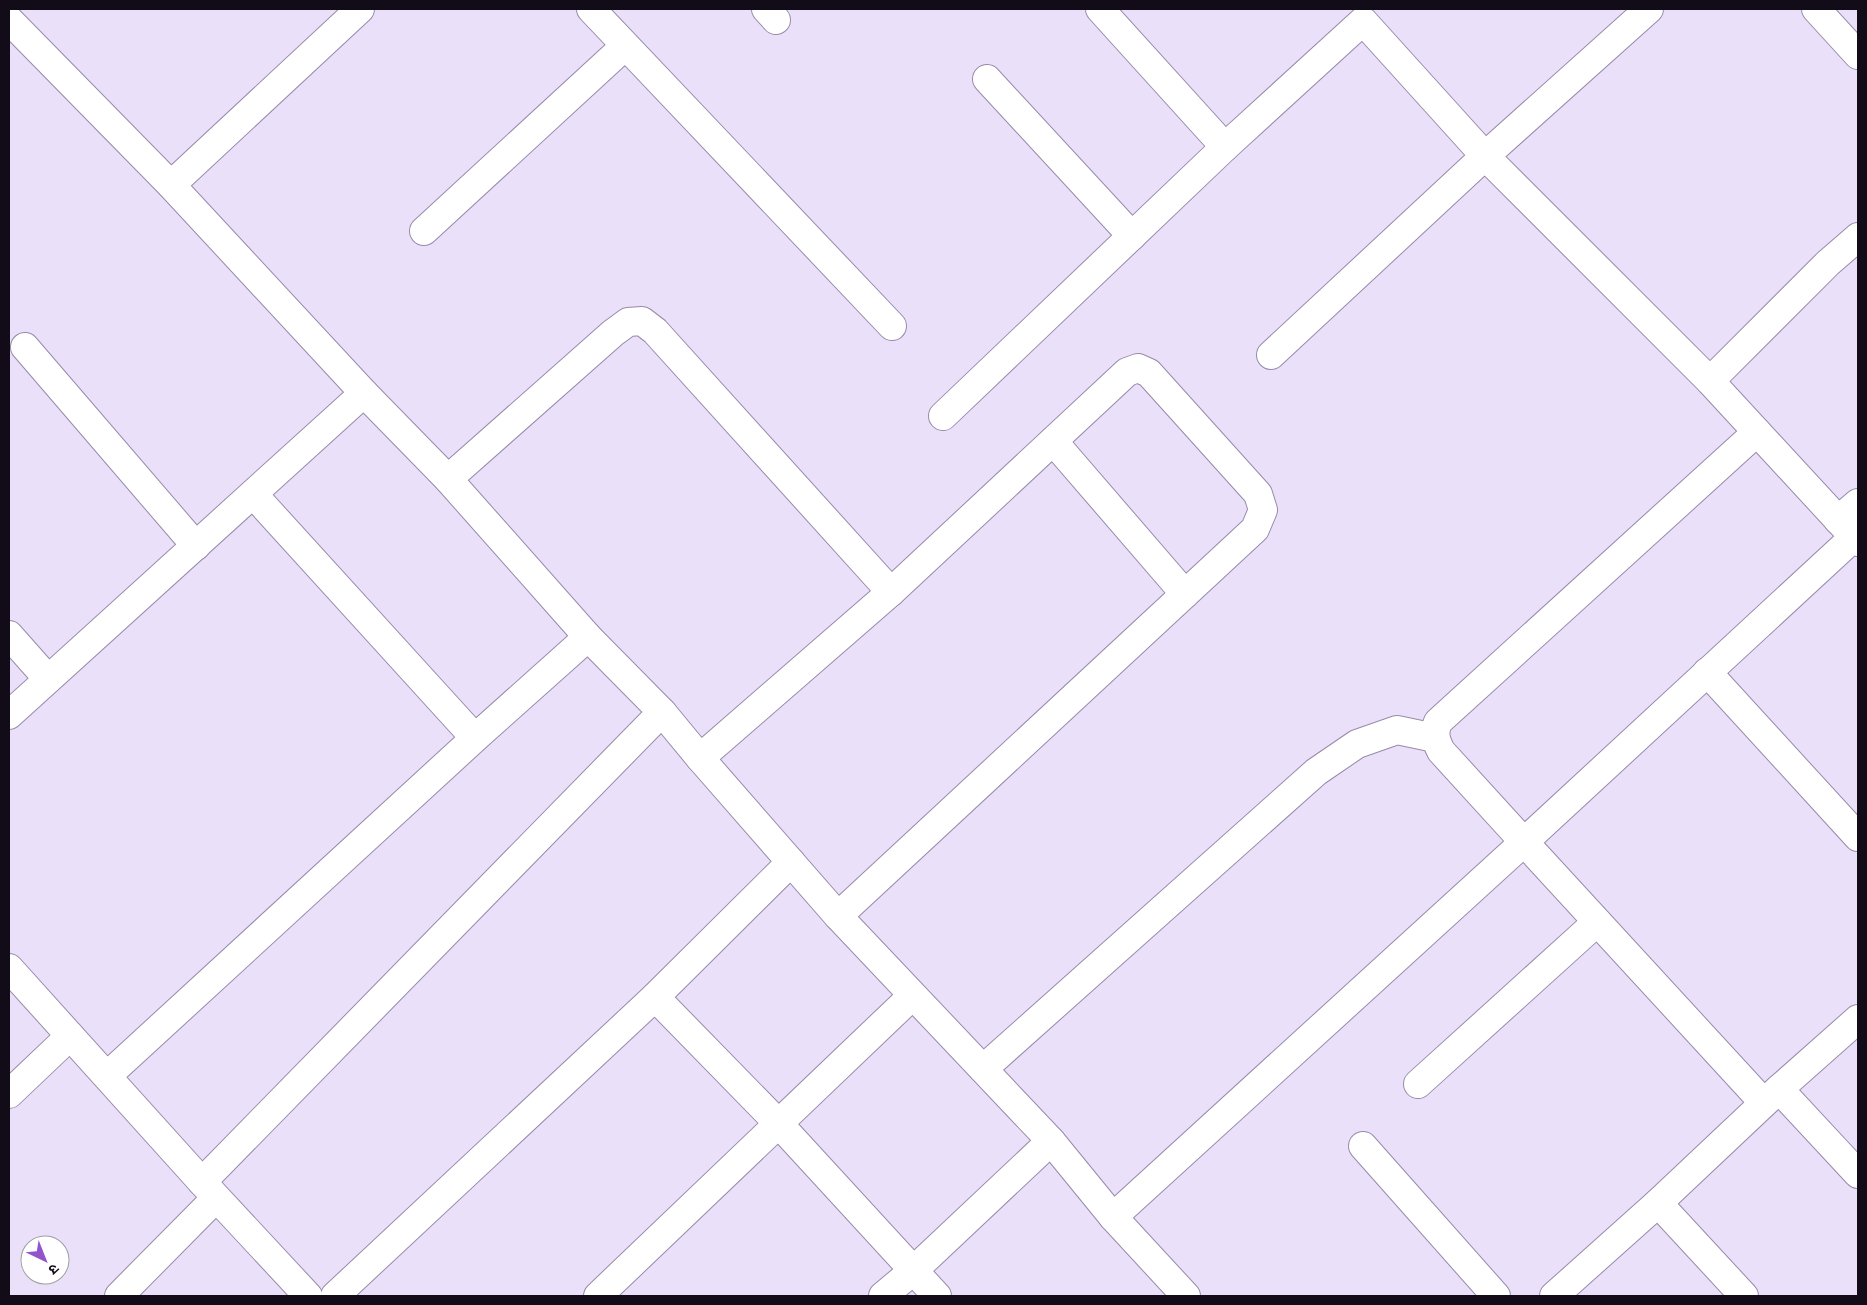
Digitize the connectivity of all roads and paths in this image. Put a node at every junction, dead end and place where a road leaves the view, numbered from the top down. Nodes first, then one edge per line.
1 (360, 9) edge
2 (591, 9) edge
3 (1100, 9) edge
4 (1649, 9) edge
5 (1816, 9) edge
6 (1363, 13) edge
7 (9, 20) edge
8 (625, 46) junction
9 (1858, 54) edge
10 (987, 78) dead end
11 (1225, 147) junction
12 (1485, 156) junction
13 (171, 186) junction
14 (424, 231) dead end
15 (1132, 236) junction
16 (1858, 236) edge
17 (892, 326) dead end
18 (25, 347) dead end
19 (1271, 355) dead end
20 (1710, 381) junction
21 (364, 393) junction
22 (943, 416) dead end
23 (1757, 432) junction
24 (1053, 441) junction
25 (448, 479) junction
26 (253, 494) junction
27 (1852, 525) edge
28 (196, 546) junction
29 (891, 592) junction
30 (1185, 594) junction
31 (9, 635) edge
32 (588, 637) junction
33 (1707, 672) junction
34 (48, 679) junction
35 (662, 712) junction
36 (9, 715) edge
37 (474, 738) junction
38 (1435, 738) junction
39 (700, 758) junction
40 (1858, 837) edge
41 (1524, 842) junction
42 (791, 862) junction
43 (838, 916) junction
44 (1597, 922) junction
45 (9, 968) edge
46 (912, 996) junction
47 (655, 997) junction
48 (1858, 1019) edge
49 (70, 1036) junction
50 (983, 1069) junction
51 (107, 1076) junction
52 (1418, 1084) dead end
53 (9, 1094) edge
54 (1772, 1096) junction
55 (779, 1124) junction
56 (1051, 1141) junction
57 (1363, 1146) dead end
58 (1858, 1174) edge
59 (209, 1190) junction
60 (1658, 1203) junction
61 (1113, 1217) junction
62 (914, 1270) junction
63 (118, 1296) edge
64 (308, 1296) edge
65 (335, 1296) edge
66 (598, 1296) edge
67 (884, 1296) edge
68 (937, 1296) edge
69 (1186, 1296) edge
70 (1496, 1296) edge
71 (1554, 1296) edge
72 (1744, 1296) edge

1 - 13 street
2 - 8 street
3 - 11 street
4 - 12 street
5 - 9 street
6 - 11 street
6 - 12 street
7 - 13 street
8 - 14 street
8 - 17 street
10 - 15 street
11 - 15 street
12 - 19 street
12 - 20 street
13 - 21 street
15 - 22 street
16 - 20 street
18 - 28 street
20 - 23 street
21 - 25 street
21 - 26 street
23 - 27 street
23 - 38 street
24 - 29 street
24 - 30 street
24 - 30 street
25 - 29 street
25 - 32 street
26 - 28 street
26 - 37 street
27 - 33 street
28 - 34 street
29 - 39 street
30 - 43 street
31 - 34 street
32 - 35 street
32 - 37 street
33 - 40 street
33 - 41 street
34 - 36 street
35 - 39 street
35 - 59 street
37 - 51 street
38 - 41 street
38 - 50 street
39 - 42 street
41 - 44 street
41 - 61 street
42 - 43 street
42 - 47 street
43 - 46 street
44 - 52 street
44 - 54 street
45 - 49 street
46 - 50 street
46 - 55 street
47 - 55 street
47 - 65 street
48 - 54 street
49 - 51 street
49 - 53 street
50 - 56 street
51 - 59 street
54 - 58 street
54 - 60 street
55 - 62 street
55 - 66 street
56 - 61 street
56 - 62 street
57 - 70 street
59 - 63 street
59 - 64 street
60 - 71 street
60 - 72 street
61 - 69 street
62 - 67 street
62 - 68 street

